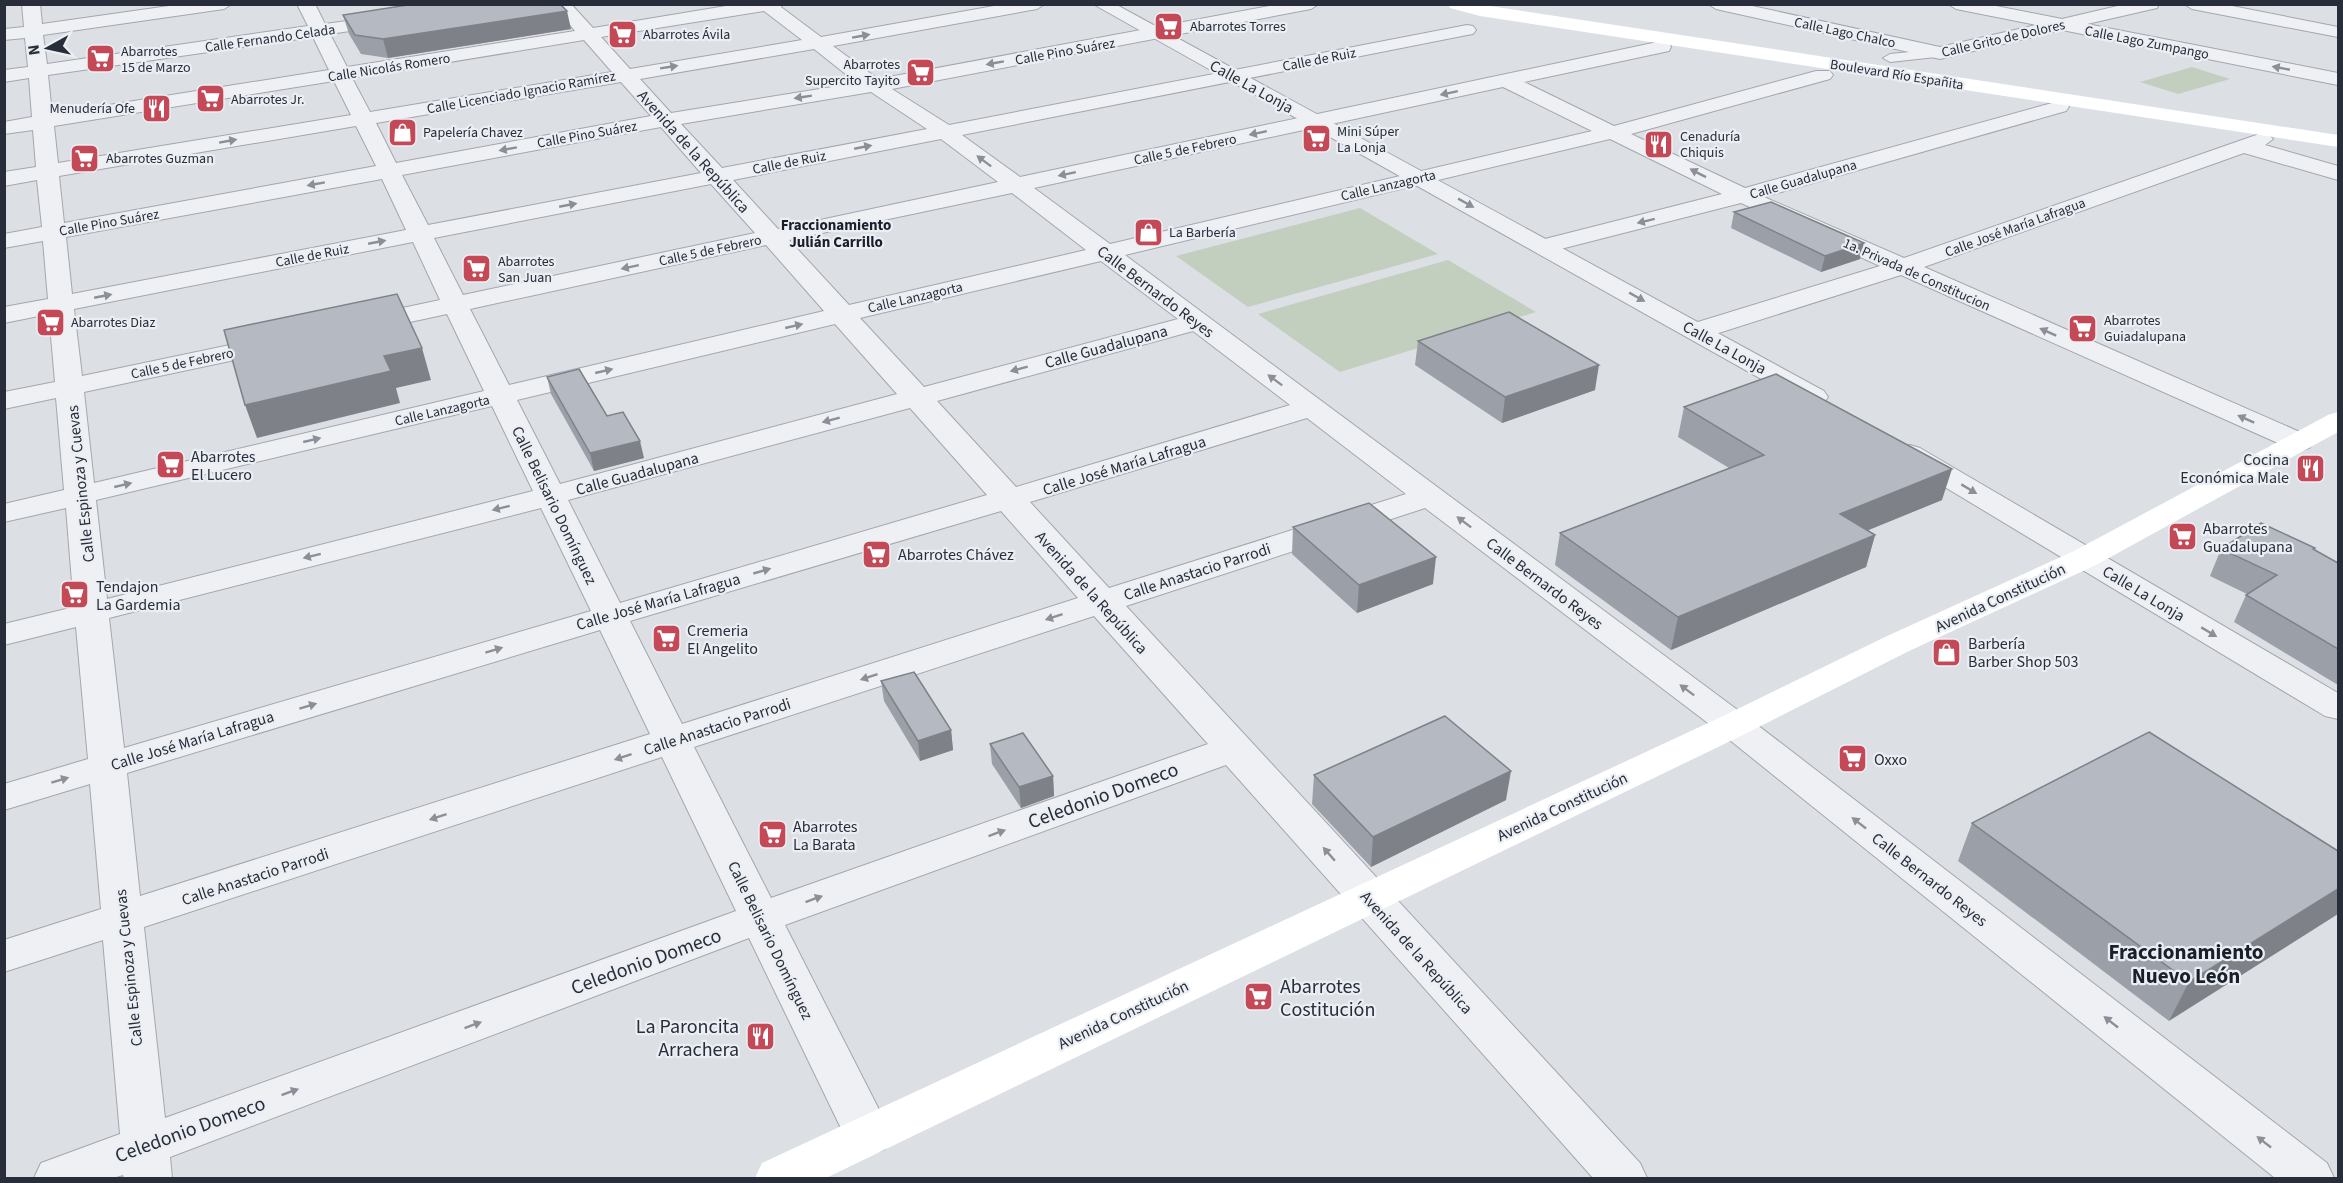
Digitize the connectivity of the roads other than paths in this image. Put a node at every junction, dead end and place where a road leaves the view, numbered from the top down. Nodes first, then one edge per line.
1 (224, 4) edge
2 (561, 4) edge
3 (1037, 4) edge
4 (1101, 4) edge
5 (1311, 4) edge
6 (1456, 4) edge
7 (1494, 4) edge
8 (1716, 4) edge
9 (1956, 4) edge
10 (2151, 4) edge
11 (2192, 4) edge
12 (769, 5) edge
13 (312, 18) edge
14 (409, 18) edge
15 (23, 23) edge
16 (2058, 25) junction
17 (1467, 30) dead end
18 (2338, 32) edge
19 (1156, 34) junction
20 (589, 35) junction
21 (819, 43) junction
22 (1662, 47) dead end
23 (1940, 53) junction
24 (1890, 58) dead end
25 (38, 71) junction
26 (624, 74) junction
27 (341, 75) junction
28 (1232, 75) junction
29 (1823, 75) dead end
30 (4, 76) edge
31 (2338, 79) edge
32 (1506, 81) junction
33 (874, 86) junction
34 (2059, 107) dead end
35 (363, 118) junction
36 (666, 120) junction
37 (1316, 121) junction
38 (43, 122) junction
39 (4, 128) edge
40 (2338, 129) edge
41 (944, 131) junction
42 (1614, 132) junction
43 (2338, 141) edge
44 (389, 171) junction
45 (48, 172) junction
46 (2338, 173) edge
47 (716, 176) junction
48 (1420, 178) junction
49 (4, 179) edge
50 (1016, 185) junction
51 (1743, 196) junction
52 (54, 232) junction
53 (420, 234) junction
54 (772, 237) junction
55 (4, 241) edge
56 (1545, 246) junction
57 (1105, 252) junction
58 (1902, 267) junction
59 (61, 304) junction
60 (455, 305) junction
61 (4, 315) edge
62 (842, 315) junction
63 (1198, 322) junction
64 (339, 330) edge
65 (1697, 331) junction
66 (292, 339) edge
67 (70, 387) junction
68 (501, 396) junction
69 (916, 398) junction
70 (4, 401) edge
71 (1312, 407) junction
72 (1838, 410) edge
73 (2338, 421) edge
74 (1887, 440) edge
75 (2299, 442) junction
76 (81, 495) junction
77 (550, 496) junction
78 (1430, 496) junction
79 (1009, 500) junction
80 (4, 513) edge
81 (2085, 558) junction
82 (1101, 602) junction
83 (93, 611) junction
84 (609, 615) junction
85 (4, 635) edge
86 (2338, 708) edge
87 (1734, 725) junction
88 (672, 741) junction
89 (1236, 748) junction
90 (108, 765) junction
91 (4, 797) edge
92 (1368, 898) junction
93 (760, 918) junction
94 (124, 919) junction
95 (4, 956) edge
96 (868, 1135) junction
97 (147, 1162) edge
98 (58, 1179) edge
99 (779, 1179) edge
100 (1623, 1179) edge
101 (2310, 1179) edge

1 - 15 street
2 - 20 street, Avenida de la República
21 -> 3 street, Calle Licenciado Ignacio Ramírez
4 - 19 street, Calle La Lonja
5 - 19 street, Calle Pino Suárez
6 - 43 main road, Boulevard Río Españita
7 - 40 main road, Boulevard Río Españita
8 - 23 street, Calle Lago Chalco
9 - 16 street, Calle Lago Zumpango
10 - 16 street, Calle Grito de Dolores
11 - 18 street
12 - 20 street, Calle Nicolás Romero
12 - 21 street, Calle Bernardo Reyes
13 - 14 street, Calle Fernando Celada
13 - 25 street, Calle Fernando Celada
13 - 27 street, Calle Belisario Domínguez
15 - 25 street, Calle Espinoza y Cuevas
16 - 23 street, Calle Grito de Dolores
31 -> 16 street, Calle Lago Zumpango
17 - 28 street, Calle de Ruiz
19 - 28 street, Calle La Lonja
19 -> 33 street, Calle Pino Suárez
20 - 26 street, Avenida de la República
20 - 27 street, Calle Nicolás Romero
26 -> 21 street, Calle Licenciado Ignacio Ramírez
21 - 33 street, Calle Bernardo Reyes
22 - 32 street, Calle 5 de Febrero
23 - 24 street, Calle Grito de Dolores
25 - 30 street, Calle Fernando Celada
25 - 38 street, Calle Espinoza y Cuevas
26 - 35 street, Calle Licenciado Ignacio Ramírez
26 - 36 street, Avenida de la República
27 - 35 street, Calle Belisario Domínguez
27 - 38 street, Calle Nicolás Romero
28 - 37 street, Calle La Lonja
28 - 41 street, Calle de Ruiz
29 - 42 street, Calle Lanzagorta
32 -> 37 street, Calle 5 de Febrero
32 - 42 street, 1a. Privada de Constitucion
33 -> 36 street, Calle Pino Suárez
33 - 41 street, Calle Bernardo Reyes
34 - 51 street, Calle Guadalupana
35 - 44 street, Calle Belisario Domínguez
45 -> 35 street, Calle Licenciado Ignacio Ramírez
36 -> 44 street, Calle Pino Suárez
36 - 47 street, Avenida de la República
37 - 48 street, Calle La Lonja
37 -> 50 street, Calle 5 de Febrero
38 - 39 street, Calle Nicolás Romero
38 - 45 street, Calle Espinoza y Cuevas
47 -> 41 street, Calle de Ruiz
50 -> 41 street, Calle Bernardo Reyes
42 - 48 street, Calle Lanzagorta
51 -> 42 street, 1a. Privada de Constitucion
44 -> 52 street, Calle Pino Suárez
44 - 53 street, Calle Belisario Domínguez
45 - 49 street, Calle Licenciado Ignacio Ramírez
45 - 52 street, Calle Espinoza y Cuevas
46 - 58 street, Calle José María Lafragua
53 -> 47 street, Calle de Ruiz
47 - 54 street, Avenida de la República
48 -> 56 street, Calle La Lonja
48 - 57 street, Calle Lanzagorta
50 - 54 street, Calle 5 de Febrero
50 - 57 street, Calle Bernardo Reyes
51 -> 56 street, Calle Guadalupana
51 - 58 street, 1a. Privada de Constitucion
52 - 55 street, Calle Pino Suárez
52 - 59 street, Calle Espinoza y Cuevas
59 -> 53 street, Calle de Ruiz
53 - 60 street, Calle Belisario Domínguez
54 -> 60 street, Calle 5 de Febrero
54 - 62 street, Avenida de la República
56 -> 65 street, Calle La Lonja
57 - 62 street, Calle Lanzagorta
57 - 63 street, Calle Bernardo Reyes
58 - 65 street, Calle José María Lafragua
75 -> 58 street, 1a. Privada de Constitucion
59 - 61 street, Calle de Ruiz
59 - 67 street, Calle Espinoza y Cuevas
60 - 64 street, Calle 5 de Febrero
60 - 68 street, Calle Belisario Domínguez
68 -> 62 street, Calle Lanzagorta
62 - 69 street, Avenida de la República
63 -> 69 street, Calle Guadalupana
71 -> 63 street, Calle Bernardo Reyes
65 - 72 street, Calle La Lonja
66 - 67 street, Calle 5 de Febrero
67 - 70 street, Calle 5 de Febrero
67 - 76 street, Calle Espinoza y Cuevas
76 -> 68 street, Calle Lanzagorta
68 - 77 street, Calle Belisario Domínguez
69 -> 77 street, Calle Guadalupana
69 - 79 street, Avenida de la República
71 - 78 street, Calle Bernardo Reyes
71 - 79 street, Calle José María Lafragua
73 - 75 main road, Avenida Constitución
74 -> 81 street, Calle La Lonja
75 - 81 main road, Avenida Constitución
76 - 80 street, Calle Lanzagorta
76 - 83 street, Calle Espinoza y Cuevas
77 -> 83 street, Calle Guadalupana
77 - 84 street, Calle Belisario Domínguez
78 - 82 street, Calle Anastacio Parrodi
87 -> 78 street, Calle Bernardo Reyes
79 - 82 street, Avenida de la República
84 -> 79 street, Calle José María Lafragua
81 -> 86 street, Calle La Lonja
81 - 87 main road, Avenida Constitución
82 -> 88 street, Calle Anastacio Parrodi
82 - 89 street, Avenida de la República
83 - 85 street, Calle Guadalupana
83 - 90 street, Calle Espinoza y Cuevas
84 - 88 street, Calle Belisario Domínguez
90 -> 84 street, Calle José María Lafragua
87 - 92 main road, Avenida Constitución
101 -> 87 street, Calle Bernardo Reyes
88 - 93 street, Calle Belisario Domínguez
88 -> 94 street, Calle Anastacio Parrodi
92 -> 89 street, Avenida de la República
93 -> 89 street, Celedonio Domeco
91 -> 90 street, Calle José María Lafragua
90 - 94 street, Calle Espinoza y Cuevas
92 - 96 main road, Avenida Constitución
92 - 100 street, Avenida de la República
93 - 96 street, Calle Belisario Domínguez
97 -> 93 street, Celedonio Domeco
94 - 95 street, Calle Anastacio Parrodi
94 - 97 street, Calle Espinoza y Cuevas
96 - 99 main road, Avenida Constitución
97 - 98 street, Celedonio Domeco

